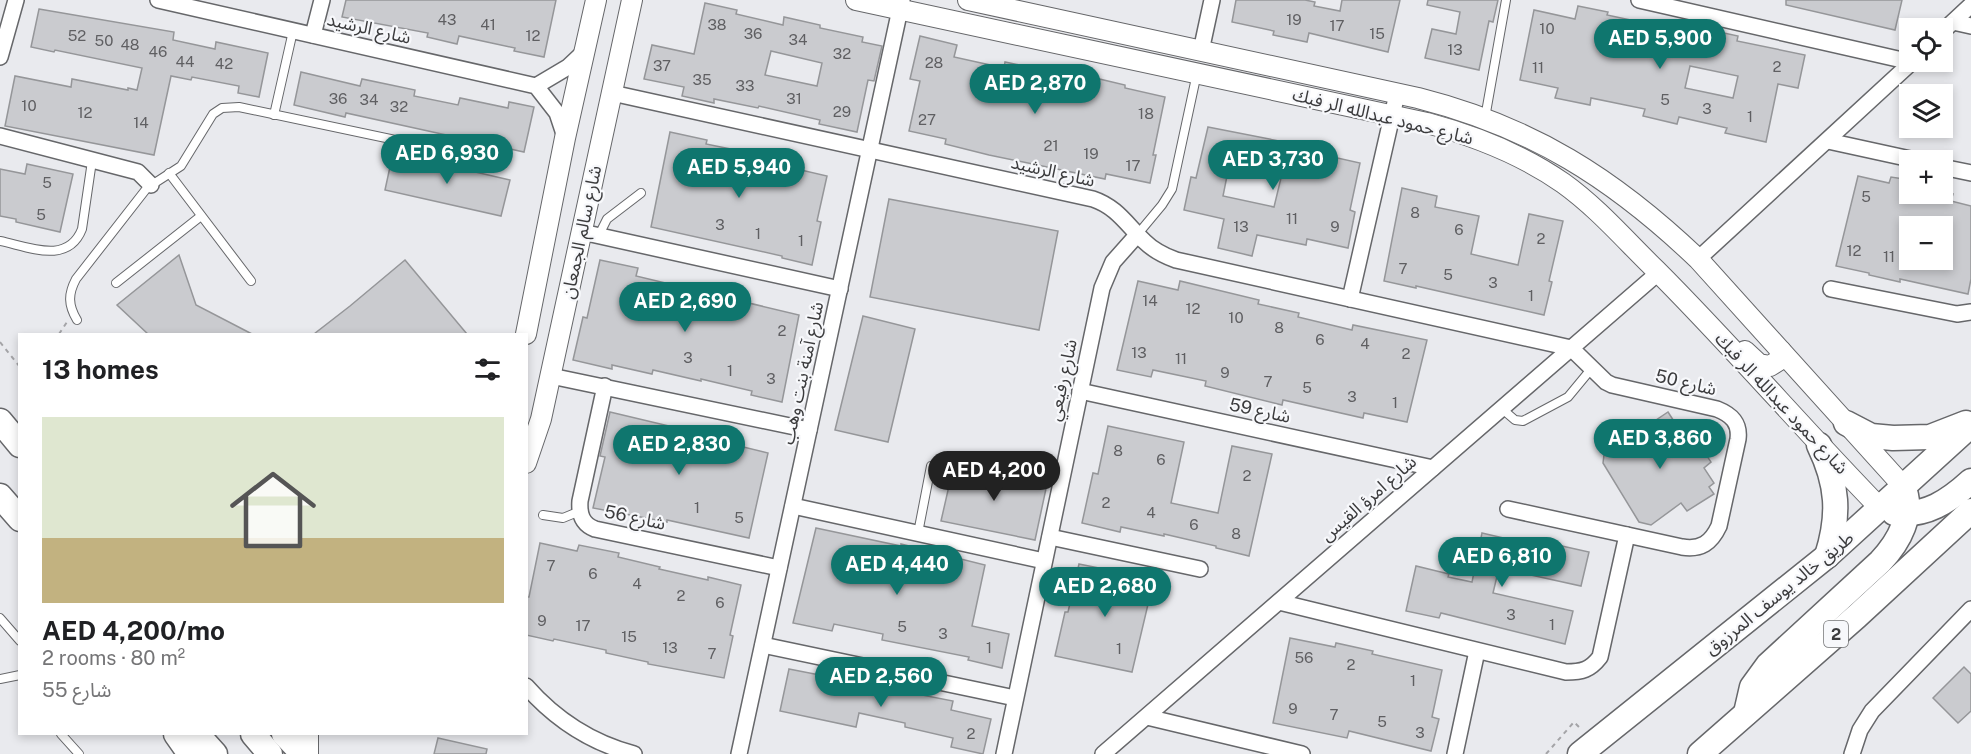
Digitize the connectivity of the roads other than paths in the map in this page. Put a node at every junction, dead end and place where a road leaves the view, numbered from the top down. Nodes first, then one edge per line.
1 (16, 0) edge
2 (158, 0) edge
3 (322, 0) edge
4 (596, 0) edge
5 (632, 0) edge
6 (856, 0) edge
7 (968, 0) edge
8 (1212, 0) edge
9 (1506, 0) edge
10 (1639, 0) edge
11 (1680, 4) edge
12 (901, 5) edge
13 (1971, 5) edge
14 (1953, 22) edge
15 (1971, 26) edge
16 (1953, 27) edge
17 (293, 31) junction
18 (313, 35) junction
19 (585, 51) junction
20 (1201, 51) junction
21 (0, 57) edge
22 (1899, 59) edge
23 (1197, 72) junction
24 (1900, 72) edge
25 (536, 86) junction
26 (612, 93) junction
27 (1397, 94) junction
28 (274, 115) junction
29 (1392, 116) junction
30 (1485, 118) junction
31 (0, 136) edge
32 (565, 138) junction
33 (1828, 141) junction
34 (871, 149) junction
35 (1899, 157) edge
36 (490, 160) dead end
37 (92, 161) junction
38 (1953, 169) edge
39 (170, 173) junction
40 (1971, 173) edge
41 (151, 185) junction
42 (1612, 186) junction
43 (641, 193) dead end
44 (555, 196) junction
45 (587, 201) junction
46 (1592, 207) junction
47 (201, 216) junction
48 (591, 233) junction
49 (1137, 235) junction
50 (0, 241) edge
51 (1698, 259) junction
52 (1658, 273) junction
53 (251, 281) dead end
54 (116, 283) dead end
55 (840, 289) junction
56 (1831, 289) dead end
57 (1350, 299) junction
58 (1971, 312) edge
59 (77, 320) dead end
60 (526, 333) edge
61 (1719, 333) junction
62 (1571, 348) junction
63 (1781, 351) junction
64 (1592, 368) junction
65 (551, 376) junction
66 (605, 386) junction
67 (1080, 391) junction
68 (1501, 408) junction
69 (0, 422) edge
70 (1846, 423) junction
71 (1971, 423) edge
72 (809, 430) junction
73 (18, 443) edge
74 (1819, 445) junction
75 (528, 460) edge
76 (931, 466) dead end
77 (1432, 468) junction
78 (1971, 481) edge
79 (1903, 486) junction
80 (0, 496) edge
81 (793, 506) junction
82 (1880, 508) junction
83 (1508, 509) dead end
84 (580, 511) junction
85 (1971, 512) edge
86 (1907, 514) junction
87 (543, 515) dead end
88 (18, 517) edge
89 (918, 533) junction
90 (1626, 535) junction
91 (1050, 537) junction
92 (1827, 556) junction
93 (1044, 561) junction
94 (779, 568) junction
95 (1200, 569) dead end
96 (1279, 602) junction
97 (1971, 609) edge
98 (0, 618) edge
99 (18, 639) edge
100 (763, 645) junction
101 (1477, 651) junction
102 (18, 675) edge
103 (0, 679) edge
104 (528, 688) edge
105 (1016, 698) junction
106 (1746, 713) junction
107 (1147, 717) junction
108 (62, 735) edge
109 (177, 735) edge
110 (198, 735) edge
111 (254, 735) edge
112 (285, 735) edge
113 (308, 735) edge
114 (79, 754) edge
115 (190, 754) edge
116 (215, 754) edge
117 (270, 754) edge
118 (303, 754) edge
119 (308, 754) edge
120 (634, 754) edge
121 (739, 754) edge
122 (1004, 754) edge
123 (1103, 754) edge
124 (1302, 754) edge
125 (1455, 754) edge
126 (1580, 754) edge
127 (1700, 754) edge
128 (1852, 754) edge

1 - 21 street
2 - 17 street, شارع الرشيد
3 - 18 street
4 - 19 street, شارع سالم الجمعان
5 - 26 street, شارع سالم الجمعان
6 - 12 street, شارع حمود عبدالله الر فبك
7 - 20 street, شارع حمود عبدالله الر فبك
8 - 20 street
9 - 30 lane
10 - 11 street
11 - 22 street
12 - 23 street, شارع حمود عبدالله الر فبك
12 - 34 street, شارع آمنة بنت وهب
13 - 14 street
15 - 16 street
17 - 18 street, شارع الرشيد
17 - 28 lane
18 - 25 street, شارع الرشيد
19 - 25 street
19 - 32 street, شارع سالم الجمعان
20 - 27 street, شارع حمود عبدالله الر فبك
23 - 29 street, شارع حمود عبدالله الر فبك
23 - 49 lane
24 - 33 street
25 - 32 street
26 - 34 street, شارع الرشيد
26 - 45 street, شارع سالم الجمعان
27 - 29 street
27 - 30 street, شارع حمود عبدالله الر فبك
28 - 36 lane
28 - 39 lane
29 - 46 street, شارع حمود عبدالله الر فبك
29 - 57 street
30 - 42 street, شارع حمود عبدالله الر فبك
31 - 37 street
32 - 44 street, شارع سالم الجمعان
33 - 35 street
33 - 51 street
34 - 49 street, شارع الرشيد
34 - 55 street, شارع آمنة بنت وهب
37 - 41 street
37 - 50 lane
38 - 40 street
39 - 41 lane
39 - 47 lane
41 - 59 lane
42 - 46 street
42 - 51 street, شارع حمود عبدالله الر فبك
43 - 48 lane
44 - 45 street
44 - 60 street, شارع سالم الجمعان
45 - 48 street, شارع سالم الجمعان
46 - 52 street, شارع حمود عبدالله الر فبك
47 - 53 lane
47 - 54 lane
48 - 55 street
48 - 65 street, شارع سالم الجمعان
49 - 57 street, شارع الرشيد
49 - 67 street, شارع رفيعي
51 - 63 street, شارع حمود عبدالله الر فبك
52 - 61 street, شارع حمود عبدالله الر فبك
52 - 62 street, شارع امرؤ القيس
55 - 72 street, شارع آمنة بنت وهب
56 - 58 street
57 - 62 street, شارع الرشيد
61 - 63 street
61 - 74 street, شارع حمود عبدالله الر فبك
62 - 64 street, شارع 50
62 - 68 street, شارع امرؤ القيس
63 - 70 street, شارع حمود عبدالله الر فبك
64 - 68 lane
64 - 90 street, شارع 50
65 - 66 street
65 - 75 street, شارع سالم الجمعان
66 - 72 street
66 - 84 street, شارع 56
67 - 77 street, شارع 59
67 - 91 street, شارع رفيعي
68 - 77 street, شارع امرؤ القيس
69 - 73 main road
70 - 71 main road
70 - 79 street, شارع حمود عبدالله الر فبك
71 - 79 main road, طريق خالد يوسف المرزوق
72 - 81 street, شارع آمنة بنت وهب
74 - 82 street, شارع حمود عبدالله الر فبك
74 - 92 main road
76 - 89 lane
77 - 96 street, شارع امرؤ القيس
78 - 86 main road
79 - 82 main road, طريق خالد يوسف المرزوق
79 - 86 main road
80 - 88 main road
81 - 89 street
81 - 94 street, شارع آمنة بنت وهب
82 - 86 main road
82 - 92 main road, طريق خالد يوسف المرزوق
83 - 90 street, شارع 50
84 - 87 lane
84 - 94 street, شارع 56
85 - 106 main road, 2
86 - 106 main road
89 - 93 street
90 - 101 street
91 - 93 street, شارع رفيعي
91 - 95 street
92 - 126 main road, طريق خالد يوسف المرزوق
93 - 105 street, شارع رفيعي
94 - 100 street, شارع آمنة بنت وهب
96 - 101 street
96 - 107 street, شارع امرؤ القيس
97 - 128 street
98 - 99 lane
100 - 105 street
100 - 121 street, شارع آمنة بنت وهب
101 - 125 street
102 - 103 lane
104 - 120 street
105 - 122 street, شارع رفيعي
106 - 127 main road, 2
107 - 123 street, شارع امرؤ القيس
107 - 124 street
108 - 114 lane
109 - 115 main road
110 - 116 main road
111 - 117 main road
112 - 118 main road
113 - 119 street

